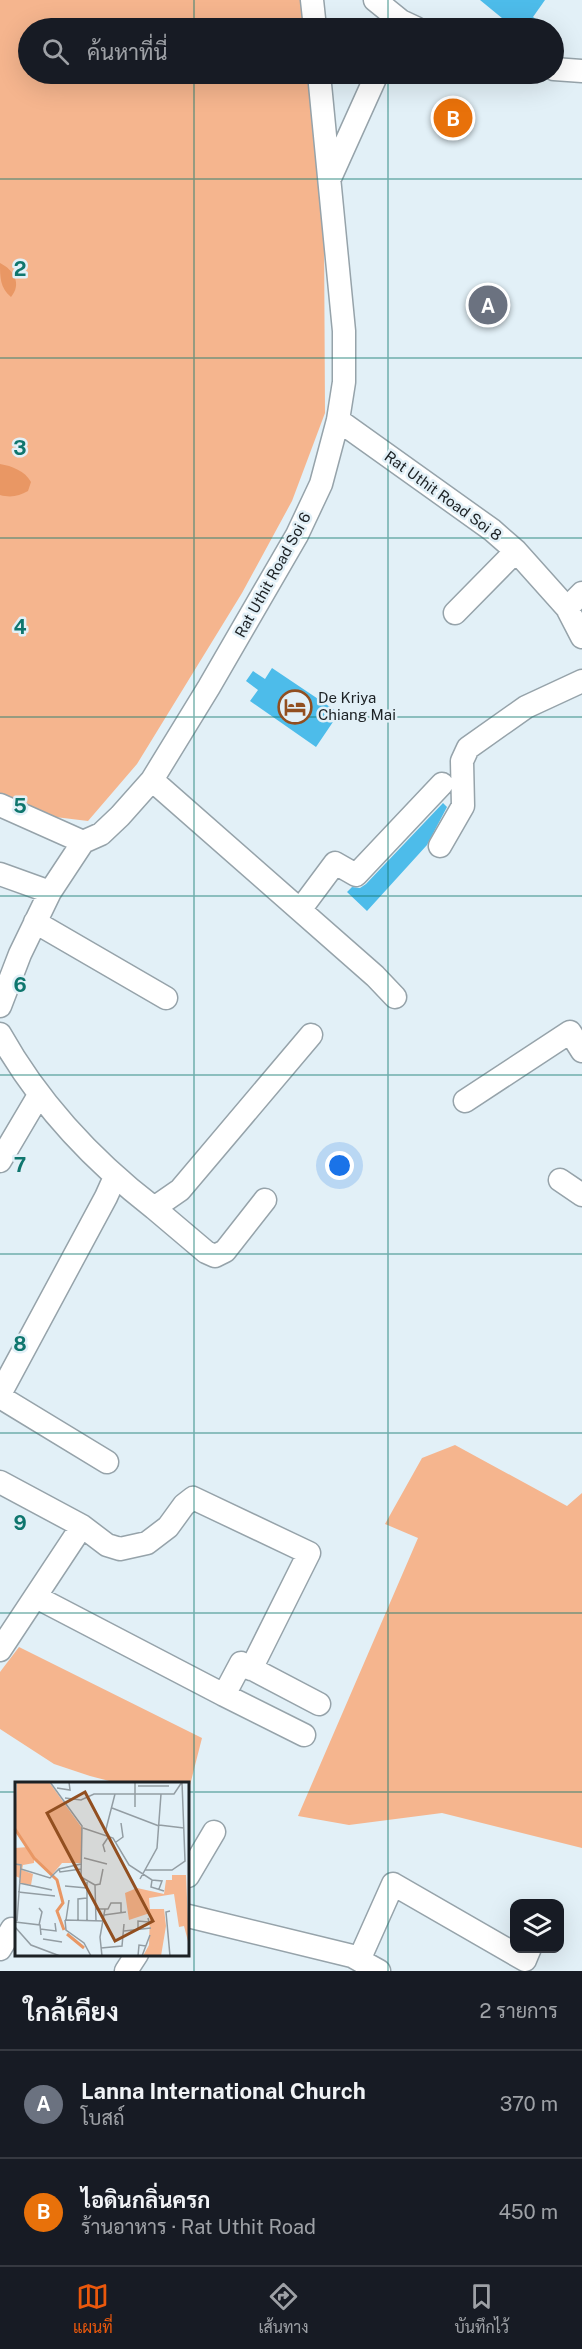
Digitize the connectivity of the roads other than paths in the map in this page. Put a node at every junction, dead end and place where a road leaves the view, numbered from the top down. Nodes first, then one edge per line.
1 (312, 0) edge
2 (375, 0) edge
3 (314, 18) edge
4 (396, 18) edge
5 (564, 70) edge
6 (582, 71) edge
7 (320, 84) edge
8 (372, 84) edge
9 (330, 177) junction
10 (338, 420) junction
11 (516, 551) junction
12 (574, 601) edge
13 (455, 614) dead end
14 (582, 638) edge
15 (582, 681) edge
16 (152, 780) junction
17 (442, 784) dead end
18 (0, 805) edge
19 (83, 842) junction
20 (440, 846) dead end
21 (0, 874) edge
22 (50, 892) junction
23 (300, 910) junction
24 (35, 922) junction
25 (6, 972) edge
26 (395, 997) dead end
27 (166, 998) dead end
28 (0, 1006) edge
29 (0, 1034) edge
30 (311, 1035) dead end
31 (582, 1051) edge
32 (39, 1095) junction
33 (465, 1101) dead end
34 (0, 1161) edge
35 (115, 1177) junction
36 (560, 1180) dead end
37 (582, 1195) edge
38 (265, 1200) dead end
39 (154, 1208) junction
40 (0, 1395) edge
41 (107, 1462) dead end
42 (0, 1482) edge
43 (82, 1526) junction
44 (36, 1597) junction
45 (0, 1650) edge
46 (251, 1669) junction
47 (224, 1695) junction
48 (319, 1704) dead end
49 (304, 1735) dead end
50 (214, 1832) dead end
51 (189, 1874) edge
52 (189, 1916) edge
53 (12, 1929) dead end
54 (0, 1949) edge
55 (527, 1954) edge
56 (136, 1956) edge
57 (359, 1960) junction
58 (126, 1971) edge
59 (379, 1971) edge

1 - 3 street
2 - 4 street
5 - 6 street
7 - 9 street, Rat Uthit Road Soi 6
8 - 9 street
9 - 10 street, Rat Uthit Road Soi 6
10 - 11 street, Rat Uthit Road Soi 8
10 - 16 street, Rat Uthit Road Soi 6
11 - 12 street, Rat Uthit Road Soi 8
11 - 13 street
12 - 14 street, Rat Uthit Road Soi 8
15 - 20 street
16 - 19 street, Rat Uthit Road Soi 6
16 - 23 street
17 - 23 street
18 - 19 street
19 - 22 street, Rat Uthit Road Soi 6
21 - 22 street
22 - 24 street, Rat Uthit Road Soi 6
23 - 26 street
24 - 25 street, Rat Uthit Road Soi 6
24 - 27 street
25 - 28 street, Rat Uthit Road Soi 6
29 - 32 street
30 - 39 street
31 - 33 street
32 - 34 street
32 - 35 street
35 - 39 street
35 - 40 street
36 - 37 street
38 - 39 street
40 - 41 street
42 - 43 street
43 - 44 street
43 - 46 street
44 - 45 street
44 - 47 street
46 - 47 street
46 - 48 street
47 - 49 street
50 - 51 street
52 - 57 street
53 - 54 street
55 - 57 street
56 - 58 street
57 - 59 street

